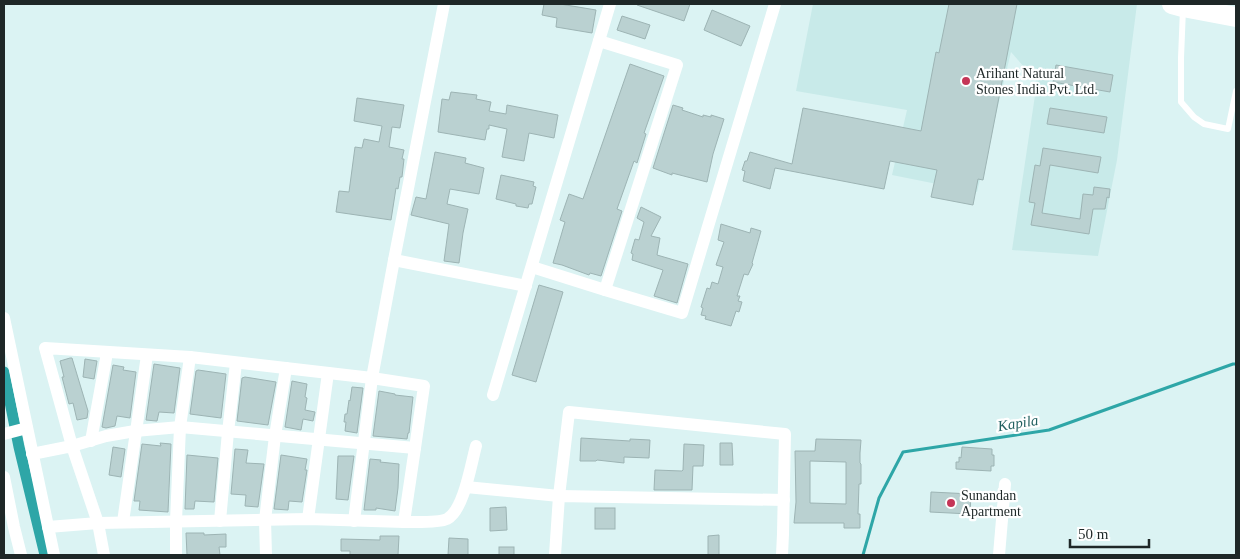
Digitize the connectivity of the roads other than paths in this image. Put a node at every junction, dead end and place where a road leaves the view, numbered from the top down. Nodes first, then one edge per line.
1 (444, 4) edge
2 (607, 4) edge
3 (775, 4) edge
4 (1178, 6) edge
5 (1236, 17) edge
6 (599, 41) junction
7 (1236, 91) edge
8 (394, 260) junction
9 (532, 267) junction
10 (526, 286) junction
11 (605, 290) junction
12 (4, 318) edge
13 (107, 353) junction
14 (147, 355) junction
15 (190, 358) junction
16 (236, 363) junction
17 (286, 368) junction
18 (328, 373) junction
19 (372, 378) junction
20 (493, 395) dead end
21 (180, 427) junction
22 (27, 428) junction
23 (135, 431) junction
24 (228, 432) junction
25 (4, 434) edge
26 (275, 436) junction
27 (319, 440) junction
28 (91, 441) junction
29 (364, 444) junction
30 (72, 446) junction
31 (476, 446) dead end
32 (415, 448) junction
33 (32, 454) junction
34 (4, 477) edge
35 (1005, 484) dead end
36 (466, 487) junction
37 (559, 496) junction
38 (784, 500) junction
39 (308, 519) junction
40 (265, 520) junction
41 (220, 521) junction
42 (354, 521) junction
43 (123, 522) junction
44 (176, 522) junction
45 (404, 522) junction
46 (98, 523) junction
47 (48, 527) junction
48 (21, 555) edge
49 (54, 555) edge
50 (104, 555) edge
51 (176, 555) edge
52 (266, 555) edge
53 (555, 555) edge
54 (782, 555) edge
55 (999, 555) edge

1 - 8 street
2 - 6 street
3 - 11 street
4 - 5 main road
4 - 7 lane
6 - 9 street
6 - 11 street
8 - 10 street
8 - 19 street
9 - 10 street
9 - 11 street
10 - 20 street
12 - 22 street
13 - 14 street
13 - 28 street
13 - 30 street
14 - 15 street
14 - 23 street
15 - 16 street
15 - 21 street
16 - 17 street
16 - 24 street
17 - 18 street
17 - 26 street
18 - 19 street
18 - 27 street
19 - 29 street
19 - 32 street
21 - 23 street
21 - 24 street
21 - 44 street
22 - 25 street
22 - 33 street
23 - 28 street
23 - 43 street
24 - 26 street
24 - 41 street
26 - 27 street
26 - 40 street
27 - 29 street
27 - 39 street
28 - 30 street
29 - 32 street
29 - 42 street
30 - 33 street
30 - 46 street
31 - 36 street
32 - 45 street
33 - 47 street
34 - 48 street
35 - 55 street
36 - 37 street
36 - 45 street
37 - 38 street
37 - 38 street
37 - 53 street
38 - 54 street
39 - 40 street
39 - 42 street
40 - 41 street
40 - 52 street
41 - 44 street
42 - 45 street
43 - 44 street
43 - 46 street
44 - 51 street
46 - 47 street
46 - 50 street
47 - 49 street

